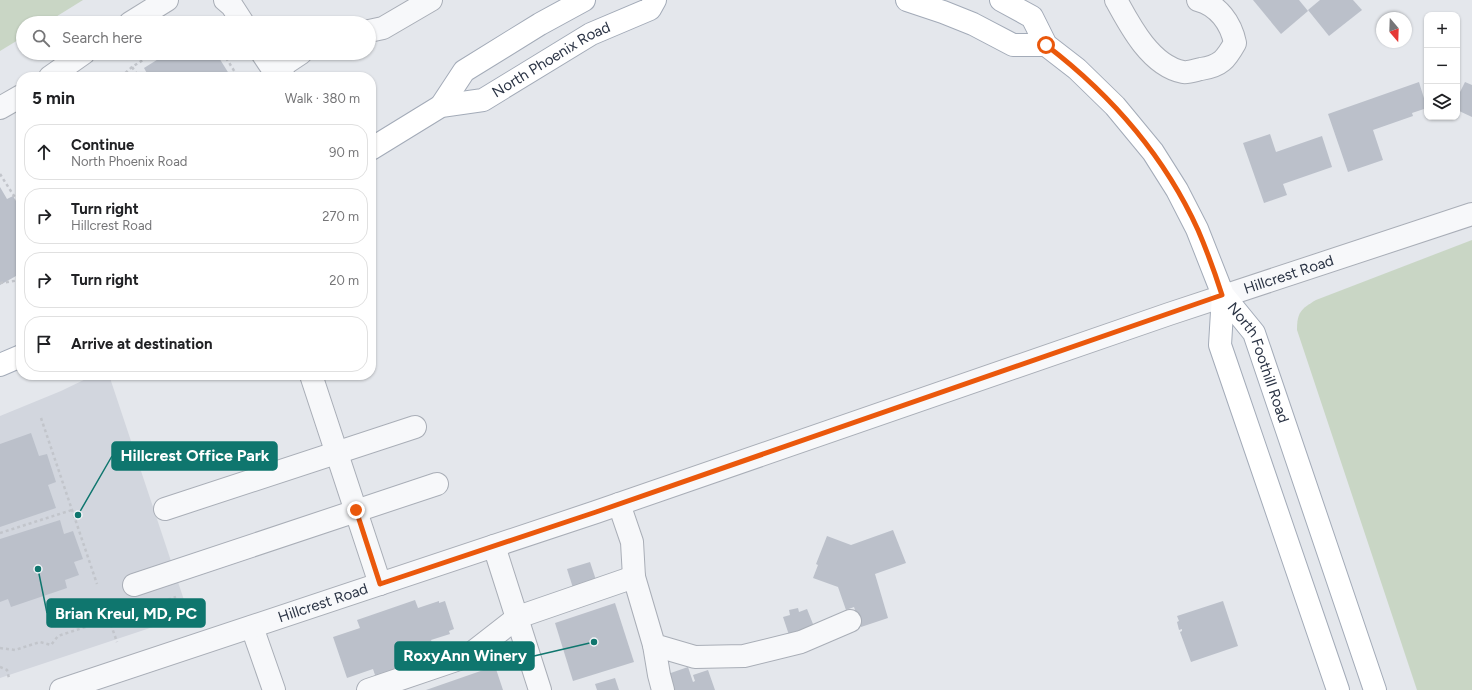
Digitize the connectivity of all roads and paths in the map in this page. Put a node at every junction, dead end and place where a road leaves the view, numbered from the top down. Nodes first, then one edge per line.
1 (167, 0) edge
2 (225, 0) edge
3 (431, 0) edge
4 (584, 0) edge
5 (655, 0) edge
6 (907, 0) edge
7 (1001, 0) edge
8 (1116, 0) edge
9 (1198, 0) edge
10 (141, 16) edge
11 (238, 16) edge
12 (376, 30) edge
13 (1046, 45) junction
14 (74, 60) edge
15 (143, 60) edge
16 (227, 60) edge
17 (267, 60) edge
18 (293, 60) edge
19 (132, 67) junction
20 (57, 72) edge
21 (126, 72) edge
22 (136, 72) edge
23 (234, 72) edge
24 (275, 72) edge
25 (280, 72) edge
26 (16, 99) edge
27 (441, 106) junction
28 (0, 108) edge
29 (376, 146) edge
30 (0, 174) edge
31 (16, 199) edge
32 (1472, 214) edge
33 (16, 281) edge
34 (0, 283) edge
35 (1222, 295) junction
36 (16, 358) edge
37 (0, 364) edge
38 (313, 380) edge
39 (41, 418) dead end
40 (415, 427) dead end
41 (337, 452) junction
42 (437, 484) dead end
43 (619, 504) junction
44 (165, 509) dead end
45 (72, 510) junction
46 (356, 510) junction
47 (0, 533) edge
48 (494, 546) junction
49 (634, 577) junction
50 (97, 584) dead end
51 (380, 584) junction
52 (134, 585) dead end
53 (176, 597) dead end
54 (518, 617) junction
55 (109, 619) junction
56 (850, 621) dead end
57 (252, 627) junction
58 (117, 642) dead end
59 (654, 645) junction
60 (0, 648) edge
61 (0, 667) edge
62 (9, 678) dead end
63 (60, 690) edge
64 (274, 690) edge
65 (368, 690) edge
66 (540, 690) edge
67 (663, 690) edge
68 (1338, 690) edge
69 (1375, 690) edge

1 - 10 street
2 - 11 street
3 - 12 street
4 - 27 main road, North Phoenix Road
5 - 27 main road, North Phoenix Road
6 - 13 main road
7 - 13 main road
8 - 9 street
13 - 35 main road
14 - 20 street
15 - 19 path
16 - 23 path
17 - 24 street
18 - 25 street
19 - 21 path
19 - 22 path
26 - 28 street
27 - 29 main road, North Phoenix Road
30 - 31 path
32 - 35 street, Hillcrest Road
33 - 34 path
35 - 43 street, Hillcrest Road
35 - 68 main road, North Foothill Road
35 - 69 main road, North Foothill Road
36 - 37 main road
38 - 41 street
39 - 45 path
40 - 41 street
41 - 44 street
41 - 46 street
42 - 46 street
43 - 48 street, Hillcrest Road
43 - 49 street
45 - 47 path
45 - 50 path
46 - 51 street
46 - 52 street
48 - 51 street, Hillcrest Road
48 - 54 street
49 - 54 street
49 - 59 street
51 - 57 street, Hillcrest Road
53 - 55 path
54 - 65 street
54 - 66 street
55 - 58 path
55 - 60 path
56 - 59 street
57 - 63 street, Hillcrest Road
57 - 64 street
59 - 67 street
61 - 62 path

